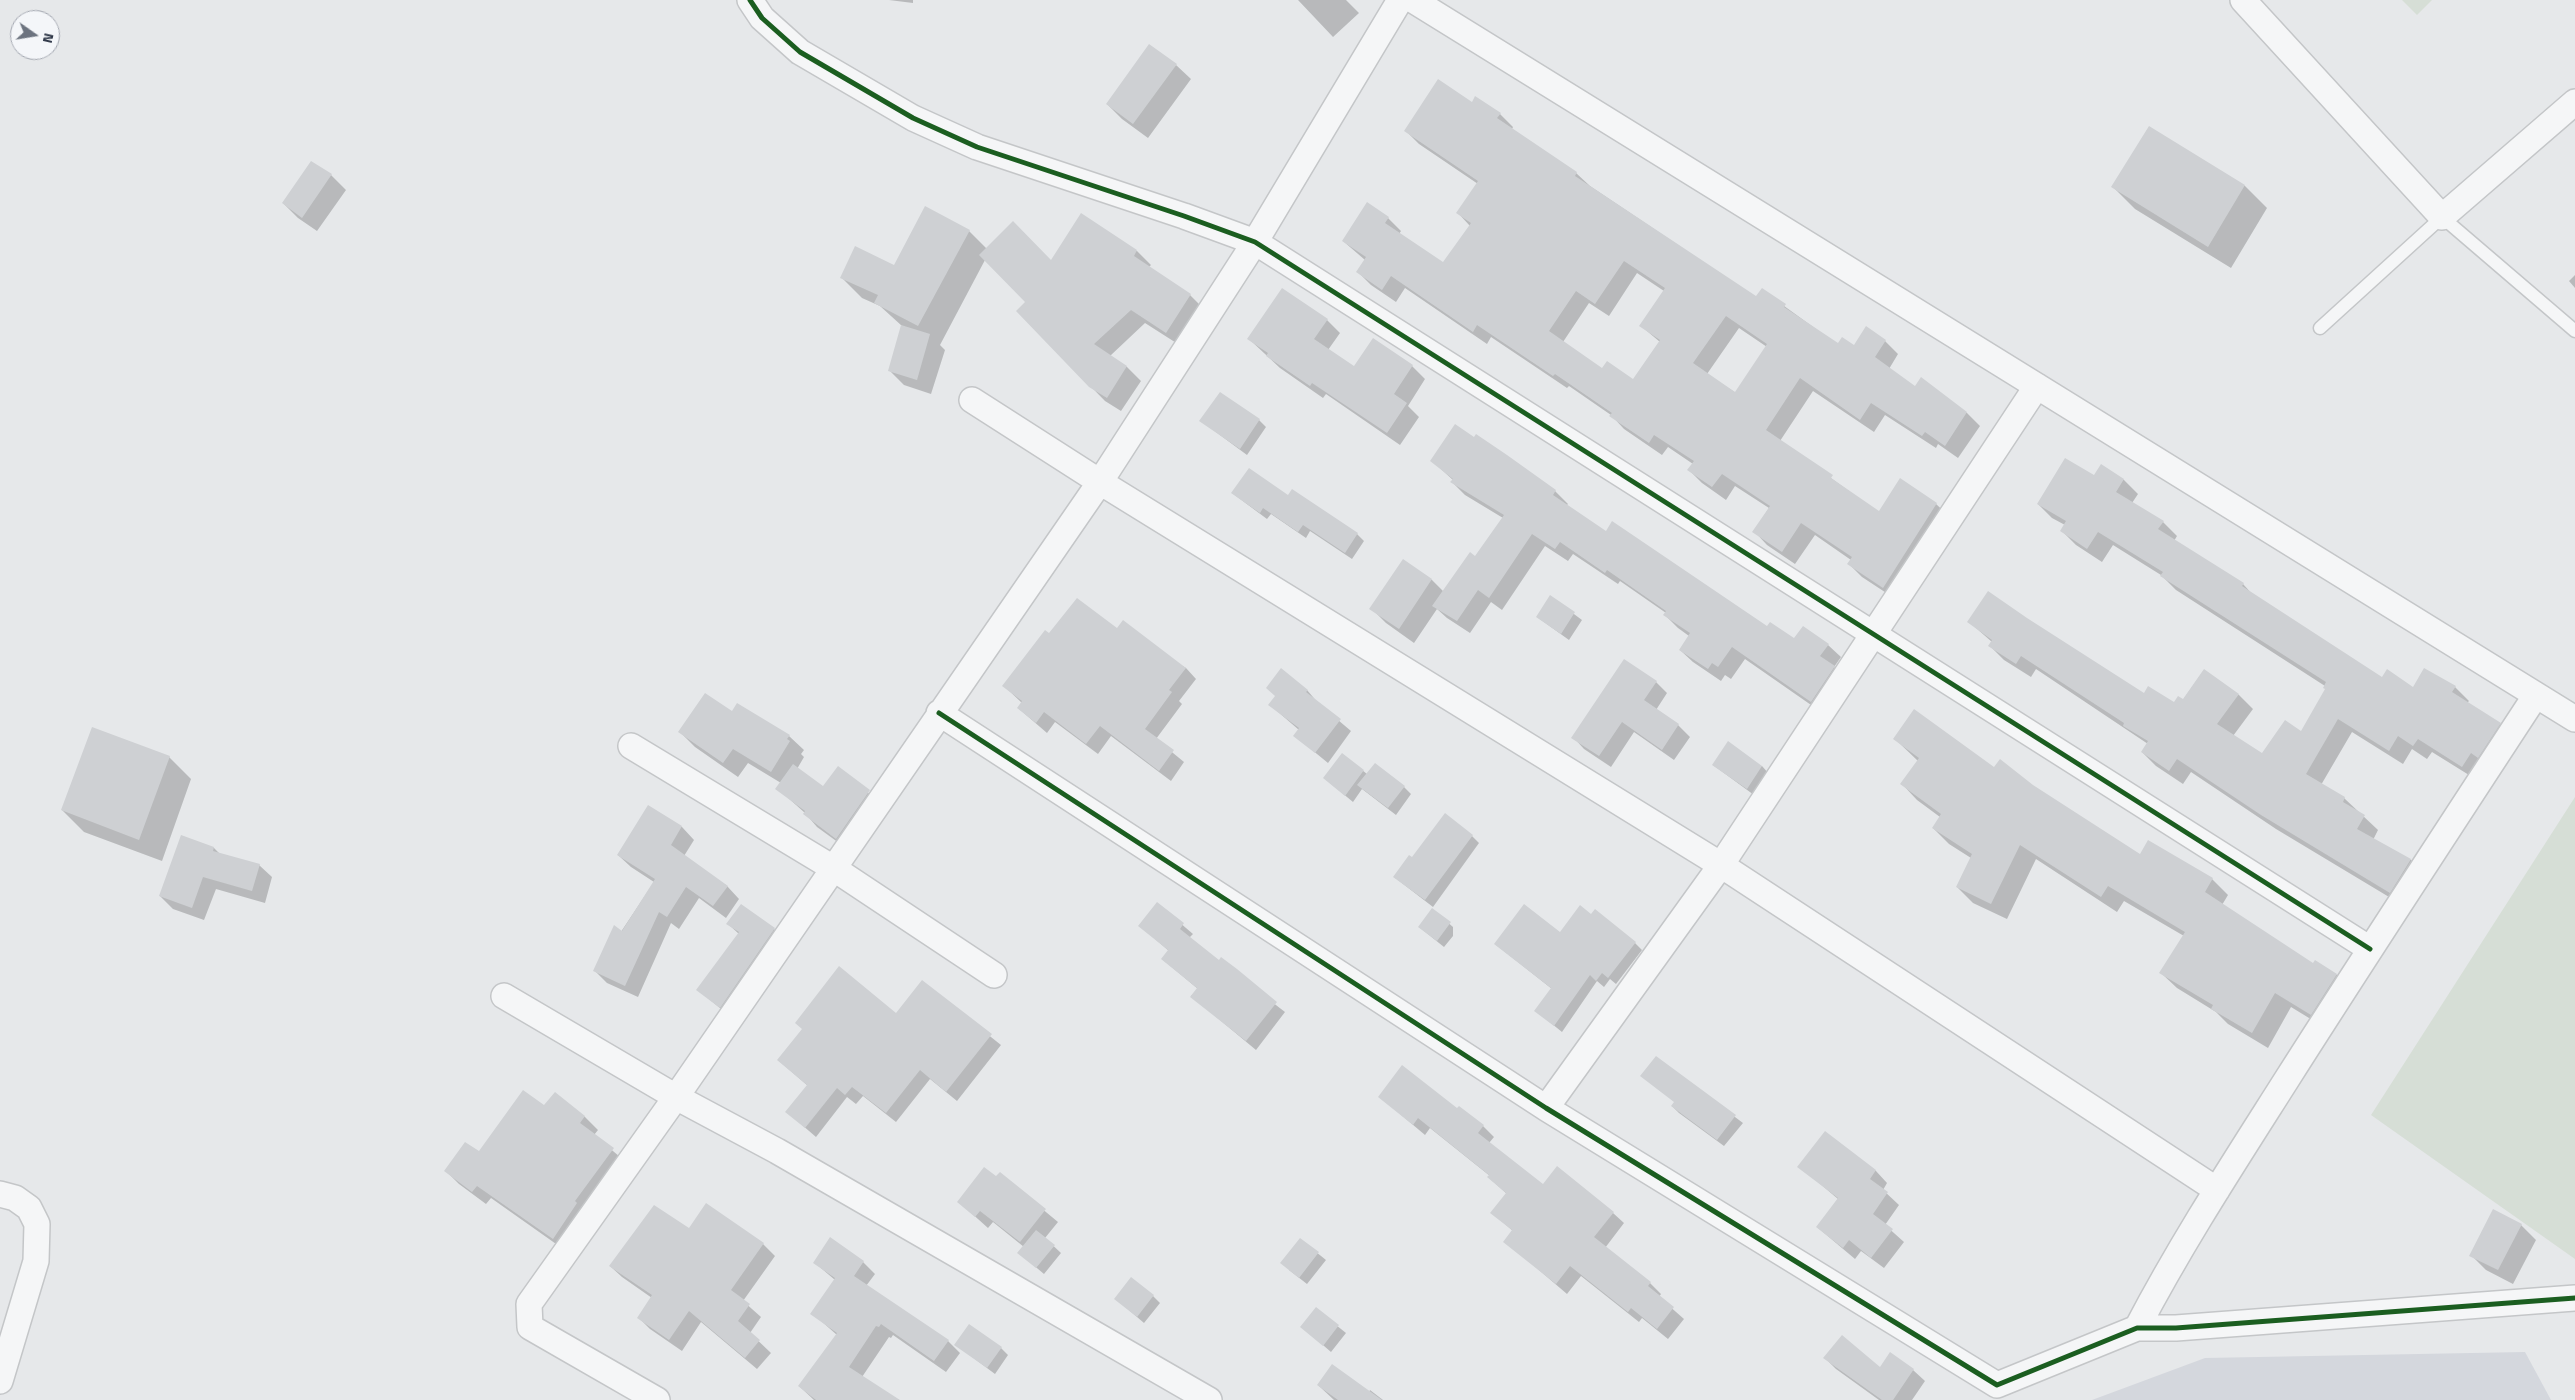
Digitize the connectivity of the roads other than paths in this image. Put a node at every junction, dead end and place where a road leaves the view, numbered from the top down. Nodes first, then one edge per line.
1 (750, 0) edge
2 (1400, 0) edge
3 (1413, 0) edge
4 (2243, 0) edge
5 (2575, 102) edge
6 (2442, 217) junction
7 (1255, 242) junction
8 (2320, 328) dead end
9 (2575, 331) edge
10 (2037, 386) junction
11 (972, 400) dead end
12 (1100, 482) junction
13 (1874, 634) junction
14 (2536, 695) junction
15 (940, 713) junction
16 (2575, 719) edge
17 (631, 746) dead end
18 (1721, 865) junction
19 (833, 868) junction
20 (2370, 949) junction
21 (994, 975) dead end
22 (504, 996) dead end
23 (676, 1097) junction
24 (1546, 1108) junction
25 (2217, 1190) junction
26 (0, 1194) edge
27 (2575, 1298) edge
28 (2137, 1328) junction
29 (0, 1381) edge
30 (1992, 1393) edge
31 (644, 1397) edge
32 (1209, 1400) edge

1 - 7 street
2 - 7 street
3 - 10 street
4 - 6 street
5 - 6 street
6 - 8 lane
6 - 9 lane
7 - 12 street
7 - 13 street
10 - 13 street
10 - 14 street
11 - 12 street
12 - 15 street
12 - 18 street
13 - 18 street
13 - 20 street
14 - 16 street
14 - 20 street
15 - 19 street
15 - 24 street
17 - 19 street
18 - 24 street
18 - 25 street
19 - 21 street
19 - 23 street
20 - 25 street
22 - 23 street
23 - 31 street
23 - 32 street
24 - 30 street
25 - 28 street
26 - 29 street
27 - 28 street
28 - 30 street

